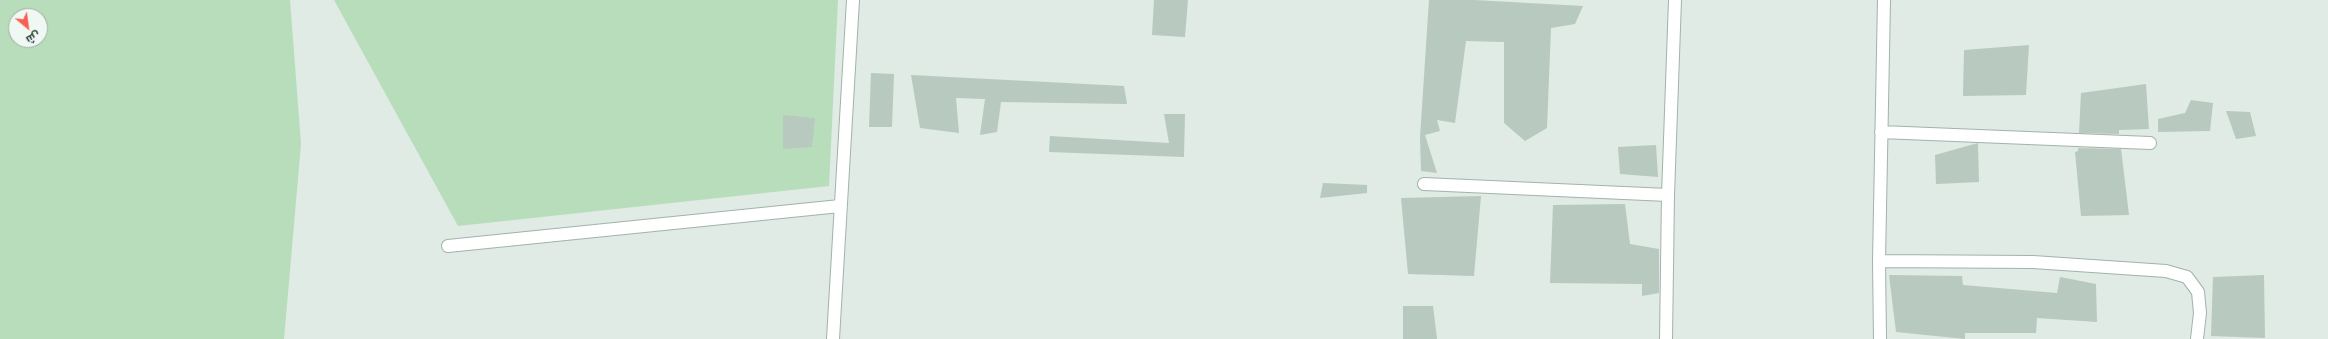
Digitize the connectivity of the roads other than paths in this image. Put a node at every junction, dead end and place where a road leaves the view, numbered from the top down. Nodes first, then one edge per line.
1 (853, 0) edge
2 (1675, 0) edge
3 (1884, 0) edge
4 (1881, 132) junction
5 (2150, 143) dead end
6 (1424, 184) dead end
7 (1668, 195) junction
8 (840, 206) junction
9 (448, 246) dead end
10 (1879, 261) junction
11 (833, 339) edge
12 (1666, 339) edge
13 (1880, 339) edge
14 (2197, 339) edge

1 - 8 street
2 - 7 street
3 - 4 street
4 - 5 street
4 - 10 street
6 - 7 street
7 - 12 street
8 - 9 street
8 - 11 street
10 - 13 street
10 - 14 street

